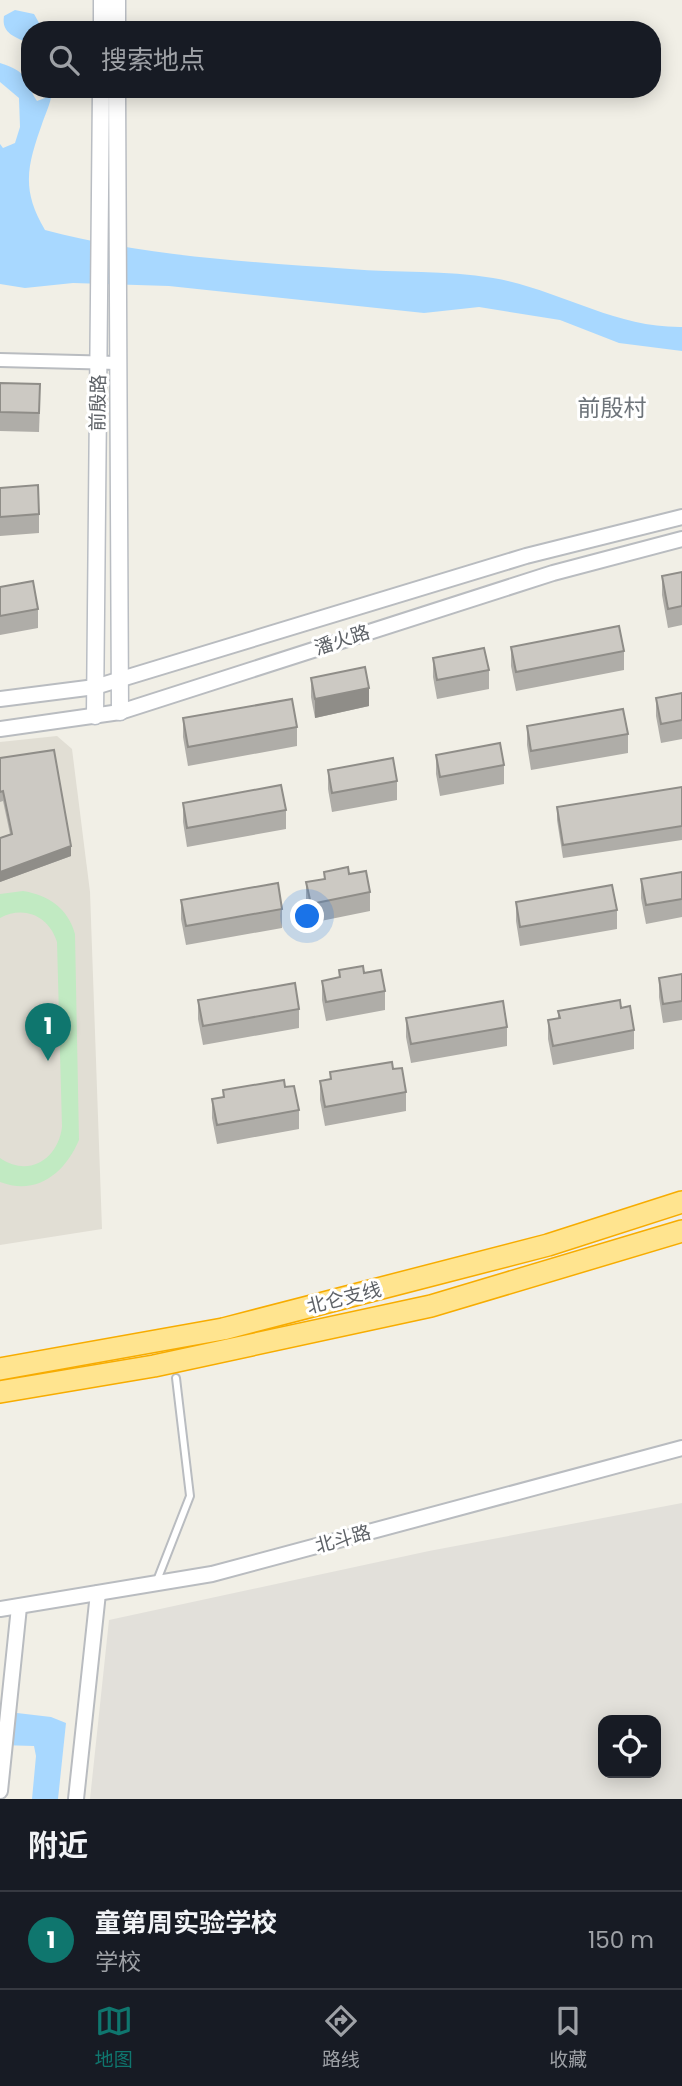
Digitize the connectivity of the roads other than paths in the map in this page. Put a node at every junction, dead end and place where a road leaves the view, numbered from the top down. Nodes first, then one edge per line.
1 (102, 0) edge
2 (117, 0) edge
3 (102, 21) edge
4 (117, 21) edge
5 (101, 98) edge
6 (117, 98) edge
7 (0, 360) edge
8 (98, 362) junction
9 (118, 363) junction
10 (682, 517) edge
11 (682, 539) edge
12 (120, 679) junction
13 (95, 687) junction
14 (0, 699) edge
15 (120, 712) junction
16 (95, 716) junction
17 (0, 729) edge
18 (682, 1202) edge
19 (682, 1231) edge
20 (0, 1368) edge
21 (176, 1378) dead end
22 (0, 1392) edge
23 (682, 1448) edge
24 (155, 1584) junction
25 (98, 1593) junction
26 (19, 1607) junction
27 (0, 1609) edge
28 (0, 1791) edge
29 (76, 1799) edge

1 - 3 main road
2 - 4 main road
5 - 8 main road, 前殷路
6 - 9 main road, 前殷路
7 - 8 street
8 - 9 street
8 - 13 main road, 前殷路
9 - 12 main road, 前殷路
10 - 12 street, 潘火路
11 - 15 street, 潘火路
12 - 13 street, 潘火路
12 - 15 main road, 前殷路
13 - 14 street, 潘火路
13 - 16 main road, 前殷路
15 - 16 street, 潘火路
16 - 17 street, 潘火路
18 - 20 highway, 北仑支线
19 - 22 highway, 北仑支线
21 - 24 lane
23 - 24 street, 北斗路
24 - 25 street, 北斗路
25 - 26 street, 北斗路
25 - 29 street
26 - 27 street, 北斗路
26 - 28 street

